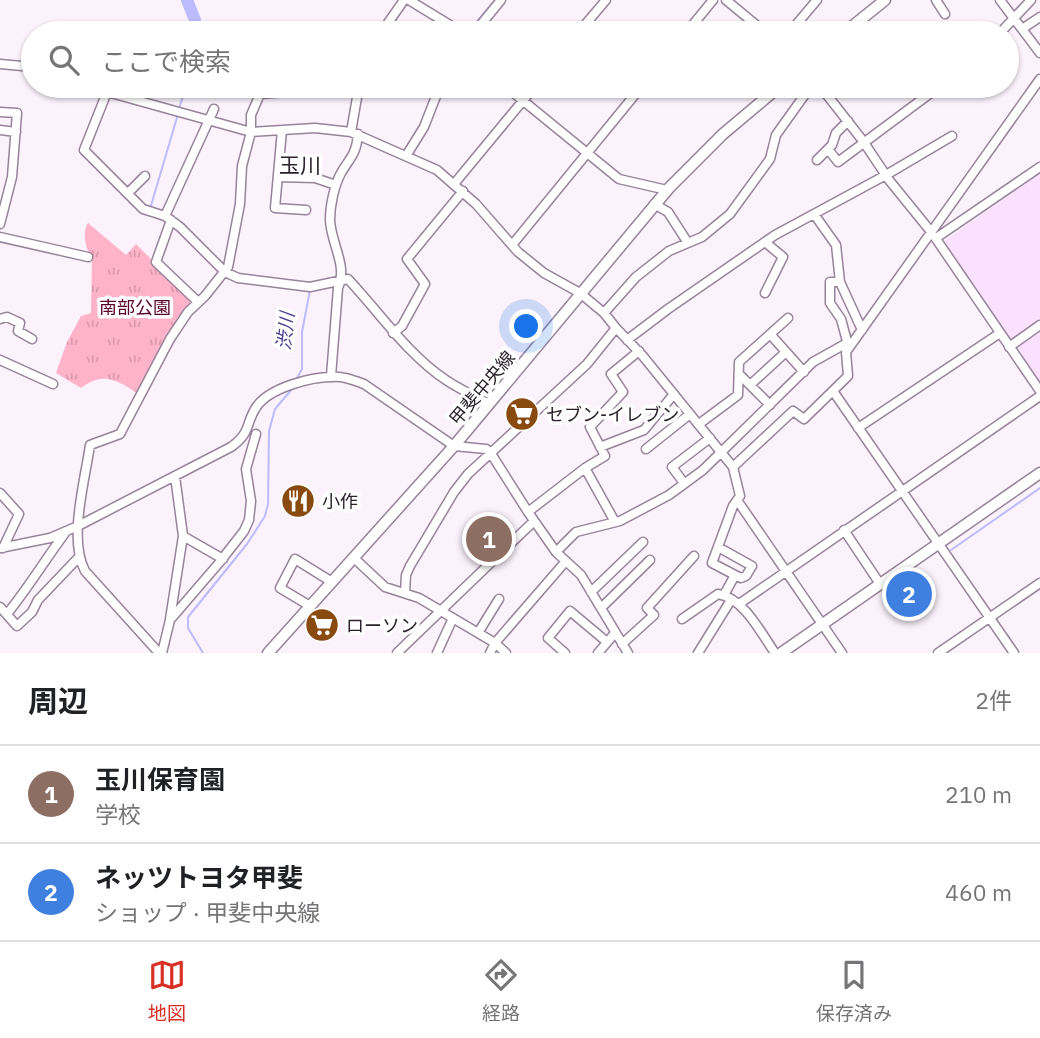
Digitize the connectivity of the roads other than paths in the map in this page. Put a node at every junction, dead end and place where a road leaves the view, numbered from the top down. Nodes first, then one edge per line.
1 (406, 0) edge
2 (433, 0) edge
3 (501, 0) edge
4 (606, 0) edge
5 (713, 0) edge
6 (726, 0) edge
7 (817, 0) edge
8 (885, 0) edge
9 (936, 0) edge
10 (1000, 0) edge
11 (1031, 0) edge
12 (428, 11) junction
13 (945, 14) dead end
14 (1040, 17) edge
15 (1013, 19) joint
16 (390, 21) edge
17 (444, 21) edge
18 (484, 21) edge
19 (589, 21) edge
20 (695, 21) edge
21 (751, 21) edge
22 (799, 21) edge
23 (859, 21) edge
24 (1019, 26) edge
25 (1022, 29) junction
26 (1040, 53) edge
27 (0, 64) edge
28 (21, 66) edge
29 (1040, 79) edge
30 (105, 98) edge
31 (129, 98) edge
32 (258, 98) edge
33 (358, 98) edge
34 (435, 98) edge
35 (519, 98) edge
36 (525, 98) edge
37 (632, 98) edge
38 (766, 98) edge
39 (802, 98) edge
40 (830, 98) edge
41 (923, 98) edge
42 (523, 101) junction
43 (214, 109) dead end
44 (0, 112) edge
45 (210, 121) junction
46 (848, 121) junction
47 (0, 130) edge
48 (282, 130) junction
49 (16, 132) junction
50 (251, 132) junction
51 (355, 133) junction
52 (952, 136) dead end
53 (863, 141) junction
54 (828, 149) junction
55 (587, 154) junction
56 (406, 156) junction
57 (817, 160) dead end
58 (1040, 167) edge
59 (886, 175) junction
60 (145, 176) dead end
61 (278, 177) junction
62 (454, 184) junction
63 (336, 185) junction
64 (667, 190) junction
65 (463, 191) junction
66 (128, 193) junction
67 (3, 204) edge
68 (654, 204) junction
69 (306, 210) dead end
70 (814, 214) junction
71 (168, 218) junction
72 (0, 224) edge
73 (934, 236) junction
74 (0, 237) edge
75 (765, 242) junction
76 (688, 243) junction
77 (512, 245) junction
78 (88, 257) dead end
79 (225, 272) junction
80 (342, 279) junction
81 (840, 282) junction
82 (580, 293) junction
83 (765, 293) dead end
84 (197, 301) junction
85 (604, 313) junction
86 (788, 318) dead end
87 (0, 319) edge
88 (1040, 325) edge
89 (615, 328) junction
90 (862, 330) junction
91 (393, 333) junction
92 (1000, 333) junction
93 (770, 334) junction
94 (32, 339) dead end
95 (627, 340) junction
96 (848, 345) junction
97 (1010, 347) junction
98 (639, 351) junction
99 (786, 352) junction
100 (0, 360) edge
101 (804, 372) junction
102 (739, 374) junction
103 (331, 376) junction
104 (53, 384) dead end
105 (750, 385) junction
106 (833, 391) junction
107 (674, 394) junction
108 (1040, 394) edge
109 (489, 404) junction
110 (769, 405) junction
111 (690, 414) junction
112 (699, 424) junction
113 (646, 428) junction
114 (858, 428) junction
115 (256, 433) dead end
116 (710, 438) junction
117 (657, 441) junction
118 (454, 446) junction
119 (600, 447) junction
120 (646, 449) dead end
121 (490, 452) junction
122 (720, 452) junction
123 (733, 467) junction
124 (585, 468) junction
125 (1040, 473) edge
126 (175, 476) junction
127 (684, 484) junction
128 (902, 490) junction
129 (0, 493) edge
130 (737, 500) junction
131 (528, 513) junction
132 (534, 521) junction
133 (615, 522) junction
134 (78, 526) junction
135 (844, 530) junction
136 (67, 531) junction
137 (183, 536) junction
138 (643, 541) dead end
139 (939, 544) junction
140 (1, 548) edge
141 (718, 548) junction
142 (556, 552) junction
143 (694, 556) dead end
144 (78, 558) junction
145 (354, 558) junction
146 (223, 559) junction
147 (650, 560) dead end
148 (566, 561) junction
149 (786, 570) junction
150 (735, 575) junction
151 (332, 582) junction
152 (1040, 583) edge
153 (880, 584) junction
154 (591, 592) junction
155 (405, 593) junction
156 (499, 599) dead end
157 (731, 599) junction
158 (310, 606) junction
159 (601, 608) junction
160 (3, 610) edge
161 (440, 611) junction
162 (990, 617) junction
163 (453, 618) junction
164 (170, 620) junction
165 (682, 620) dead end
166 (822, 624) junction
167 (478, 633) junction
168 (615, 633) junction
169 (607, 642) junction
170 (495, 643) junction
171 (622, 644) junction
172 (157, 652) edge
173 (268, 653) edge
174 (397, 653) edge
175 (437, 653) edge
176 (490, 653) edge
177 (506, 653) edge
178 (565, 653) edge
179 (597, 653) edge
180 (628, 653) edge
181 (698, 653) edge
182 (775, 653) edge
183 (782, 653) edge
184 (842, 653) edge
185 (938, 653) edge
186 (1014, 653) edge

1 - 12 street
1 - 16 street
2 - 12 street
3 - 18 street
4 - 19 street
5 - 20 street
6 - 21 street
7 - 22 street
8 - 23 main road
9 - 13 street
10 - 15 street
11 - 15 street
12 - 17 street
14 - 25 street
24 - 25 street
25 - 26 street
27 - 28 street
29 - 73 street
30 - 66 street
31 - 45 street
32 - 50 street
33 - 51 street
34 - 56 street
35 - 42 street
36 - 42 street
37 - 55 street
38 - 64 main road, 甲斐中央線
39 - 76 street
40 - 46 street
41 - 53 street
42 - 55 street
42 - 62 street
43 - 45 street
44 - 49 street
45 - 50 street
45 - 71 street
46 - 53 street
46 - 54 street
47 - 49 street
48 - 50 street
48 - 51 street
48 - 61 street
49 - 67 street
50 - 79 street
51 - 56 street
51 - 63 street
52 - 59 street
53 - 54 street
53 - 59 street
54 - 57 street
55 - 64 street
55 - 77 street
56 - 62 street
58 - 73 street
59 - 70 street
59 - 73 street
60 - 66 street
61 - 63 street
61 - 69 street
62 - 65 street
63 - 80 street
64 - 68 main road, 甲斐中央線
65 - 77 street
65 - 91 street
66 - 71 street
67 - 72 street
68 - 76 street
68 - 82 main road, 甲斐中央線
70 - 75 street
70 - 81 street
71 - 79 street
71 - 84 street
73 - 90 street
73 - 92 street
74 - 78 street
75 - 83 street
75 - 95 street
76 - 85 street
77 - 82 street
79 - 80 street
79 - 84 street
80 - 91 street
80 - 103 street
81 - 90 street
81 - 96 street
82 - 85 street
82 - 109 main road, 甲斐中央線
84 - 134 street
85 - 89 street
86 - 93 street
87 - 94 street
88 - 97 street
89 - 95 street
89 - 121 street
90 - 96 street
91 - 109 street
92 - 97 street
92 - 114 street
93 - 99 street
93 - 102 street
95 - 98 street
96 - 101 street
96 - 106 street
97 - 108 street
98 - 107 street
98 - 119 street
99 - 101 street
99 - 105 street
100 - 104 street
101 - 110 street
102 - 105 street
102 - 112 street
103 - 118 street
103 - 126 street
105 - 110 street
106 - 114 street
106 - 123 street
107 - 111 street
107 - 113 street
108 - 128 street
109 - 118 main road, 甲斐中央線
110 - 122 street
111 - 112 street
111 - 117 street
112 - 116 street
113 - 117 street
113 - 119 street
114 - 128 street
115 - 146 street
116 - 122 street
116 - 127 street
117 - 120 street
118 - 121 street
118 - 145 main road, 甲斐中央線
119 - 124 street
121 - 131 street
121 - 155 street
122 - 123 street
122 - 127 street
123 - 130 street
124 - 131 street
124 - 133 street
125 - 139 main road
126 - 134 street
126 - 137 street
127 - 133 street
128 - 135 street
128 - 139 street
129 - 140 street
130 - 141 street
130 - 149 street
131 - 132 street
132 - 142 street
132 - 161 street
133 - 142 street
134 - 136 street
134 - 144 street
135 - 149 street
135 - 153 street
136 - 140 street
136 - 160 street
137 - 146 street
137 - 164 street
138 - 154 street
139 - 153 main road
139 - 162 street
141 - 150 street
141 - 150 street
142 - 148 street
143 - 171 street
144 - 160 street
144 - 172 street
145 - 151 main road, 甲斐中央線
145 - 155 street
146 - 164 street
147 - 159 street
148 - 154 street
148 - 170 street
149 - 157 street
149 - 166 street
150 - 157 street
151 - 158 main road, 甲斐中央線
151 - 158 street
152 - 162 street
153 - 166 main road
154 - 159 street
155 - 161 street
156 - 167 street
157 - 165 street
157 - 181 street
157 - 182 street
158 - 173 main road, 甲斐中央線
159 - 168 street
161 - 163 street
161 - 174 street
162 - 185 street
162 - 186 street
163 - 167 street
163 - 175 street
164 - 172 street
166 - 183 main road
166 - 184 street
167 - 170 street
168 - 169 street
168 - 171 street
169 - 178 street
169 - 179 street
170 - 176 street
170 - 177 street
171 - 180 street

